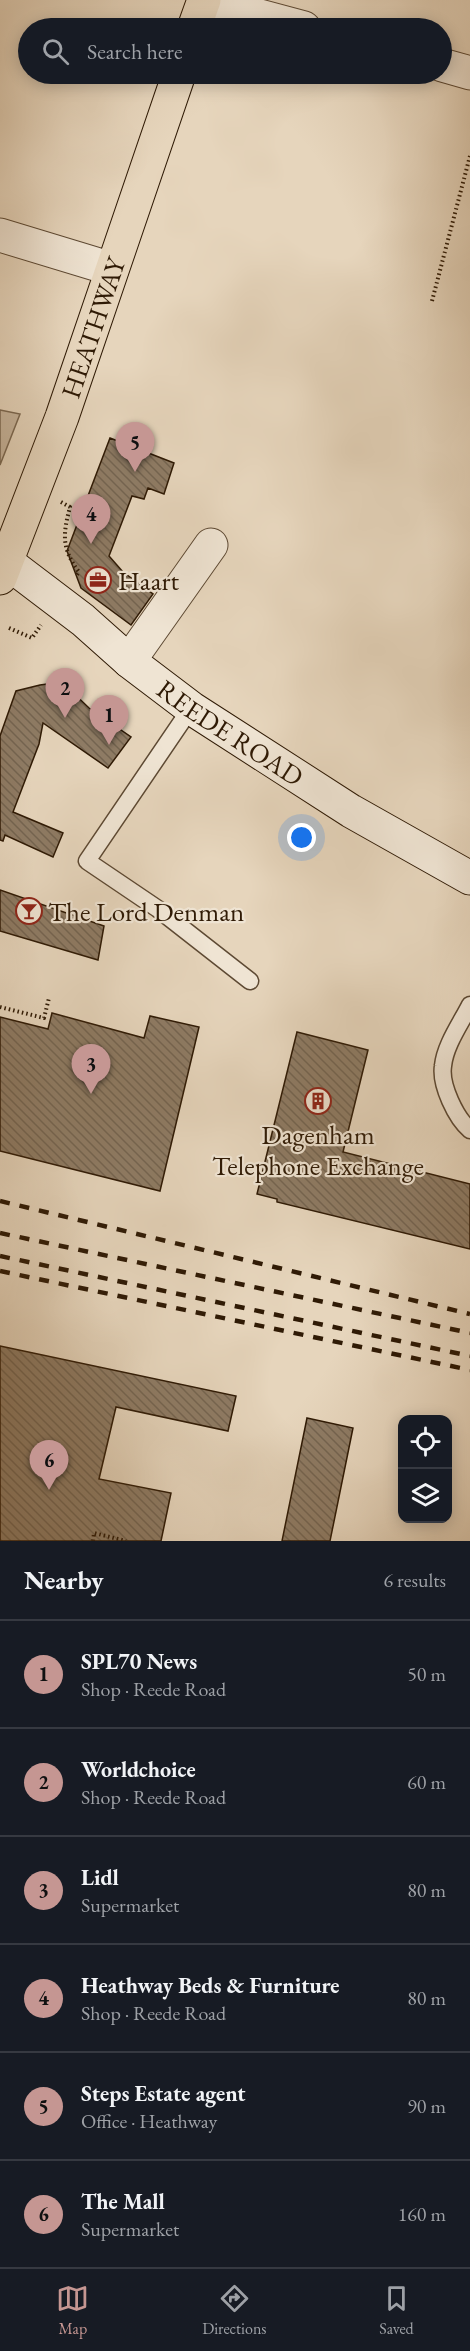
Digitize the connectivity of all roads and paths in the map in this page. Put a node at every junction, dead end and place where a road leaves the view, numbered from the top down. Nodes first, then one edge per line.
1 (201, 10) edge
2 (247, 18) edge
3 (452, 68) edge
4 (470, 73) edge
5 (176, 84) edge
6 (470, 156) edge
7 (0, 235) edge
8 (112, 269) junction
9 (432, 301) dead end
10 (70, 507) dead end
11 (211, 545) dead end
12 (2, 566) edge
13 (79, 572) dead end
14 (46, 620) dead end
15 (9, 628) dead end
16 (129, 660) junction
17 (191, 708) junction
18 (470, 878) edge
19 (250, 981) dead end
20 (49, 998) dead end
21 (470, 1005) edge
22 (0, 1007) edge
23 (470, 1130) edge
24 (93, 1541) edge
25 (126, 1541) edge

1 - 2 street
3 - 4 street
5 - 8 main road, HEATHWAY
6 - 9 path
7 - 8 street
8 - 12 main road, HEATHWAY
10 - 13 path
11 - 16 street
12 - 16 street, REEDE ROAD
14 - 15 path
16 - 17 street, REEDE ROAD
17 - 18 street, REEDE ROAD
17 - 19 lane
20 - 22 path
21 - 23 lane
24 - 25 path

